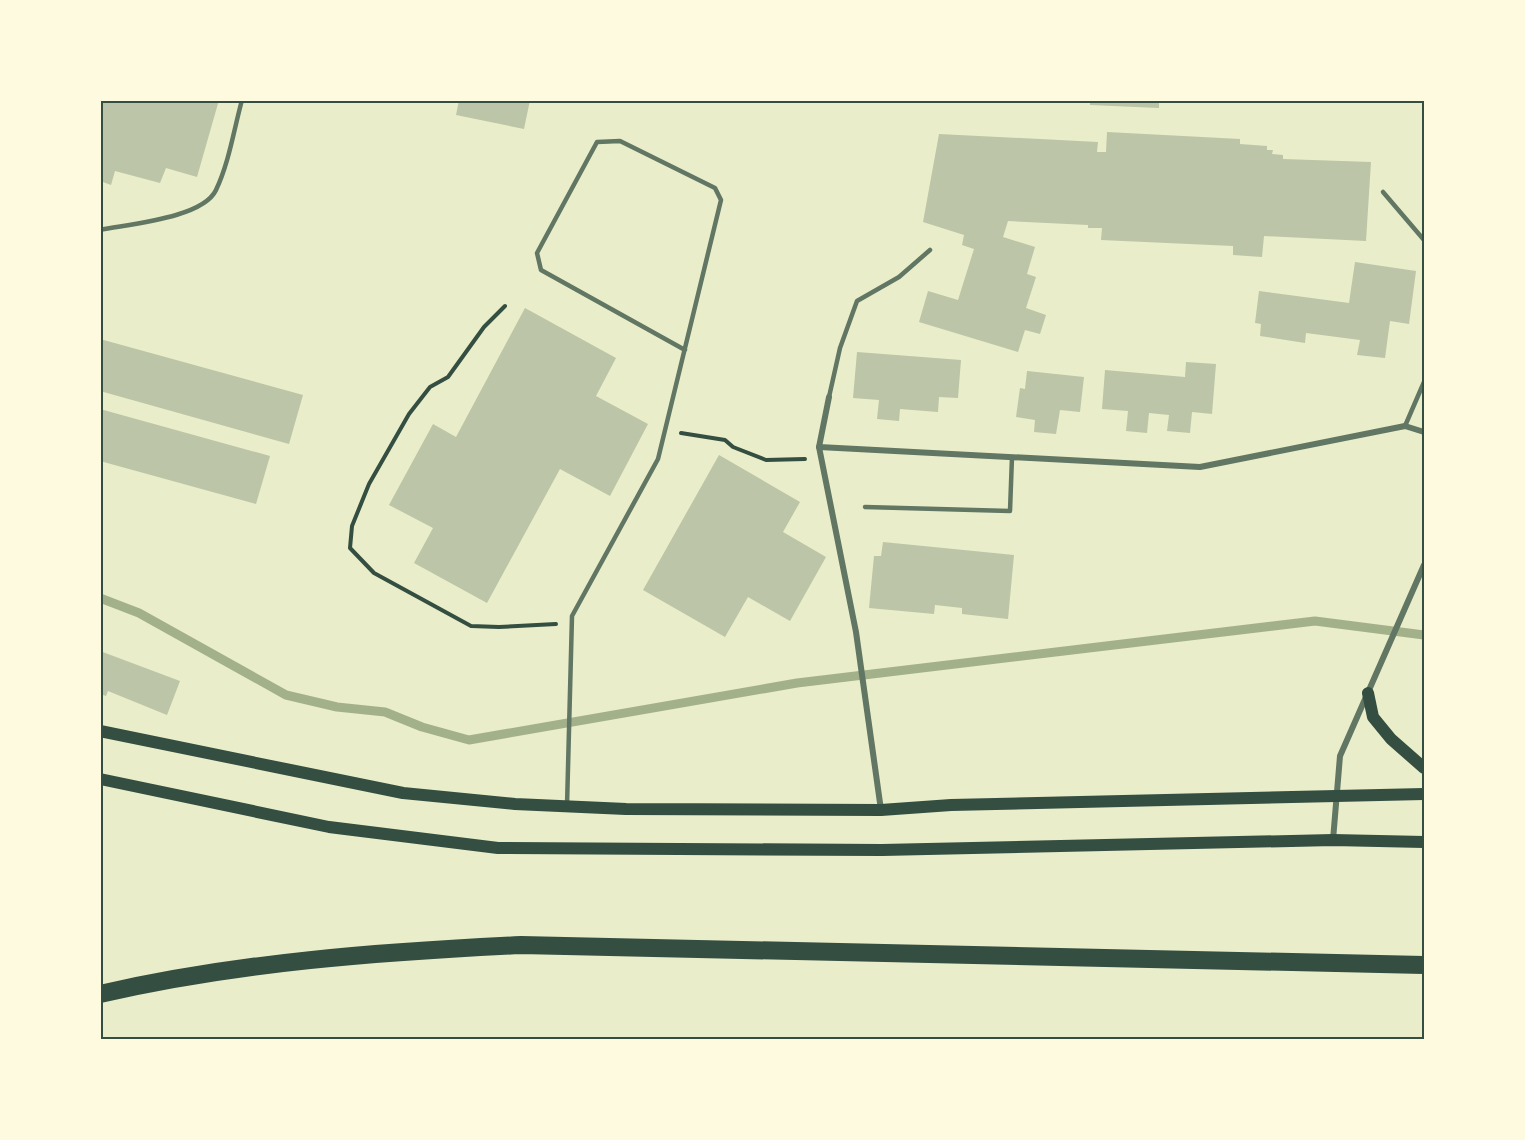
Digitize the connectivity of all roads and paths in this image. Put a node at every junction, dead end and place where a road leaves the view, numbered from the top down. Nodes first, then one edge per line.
1 (242, 100) edge
2 (1383, 192) dead end
3 (100, 230) edge
4 (1425, 240) edge
5 (930, 250) dead end
6 (505, 306) dead end
7 (685, 350) junction
8 (1425, 382) edge
9 (829, 397) joint
10 (1405, 426) junction
11 (665, 431) junction
12 (1425, 432) edge
13 (819, 447) junction
14 (1012, 457) junction
15 (821, 459) junction
16 (865, 507) dead end
17 (1425, 565) edge
18 (572, 616) junction
19 (1368, 693) junction
20 (100, 731) edge
21 (1425, 768) edge
22 (100, 779) edge
23 (1425, 794) edge
24 (1337, 795) junction
25 (567, 806) junction
26 (881, 810) junction
27 (1333, 840) junction
28 (1425, 842) edge
29 (1425, 965) edge
30 (100, 994) edge

1 - 3 lane
2 - 4 lane
5 - 9 lane
6 - 18 path
7 - 7 lane
7 - 11 lane
8 - 10 lane
9 - 13 street
10 - 12 street
10 - 14 street
11 - 15 path
11 - 18 lane
13 - 14 street
13 - 15 street
14 - 16 lane
15 - 26 street
17 - 19 street
18 - 25 lane
19 - 21 main road
19 - 24 street
20 - 25 main road
22 - 27 main road
23 - 24 main road
24 - 26 main road
24 - 27 street
25 - 26 main road
27 - 28 main road
29 - 30 highway

